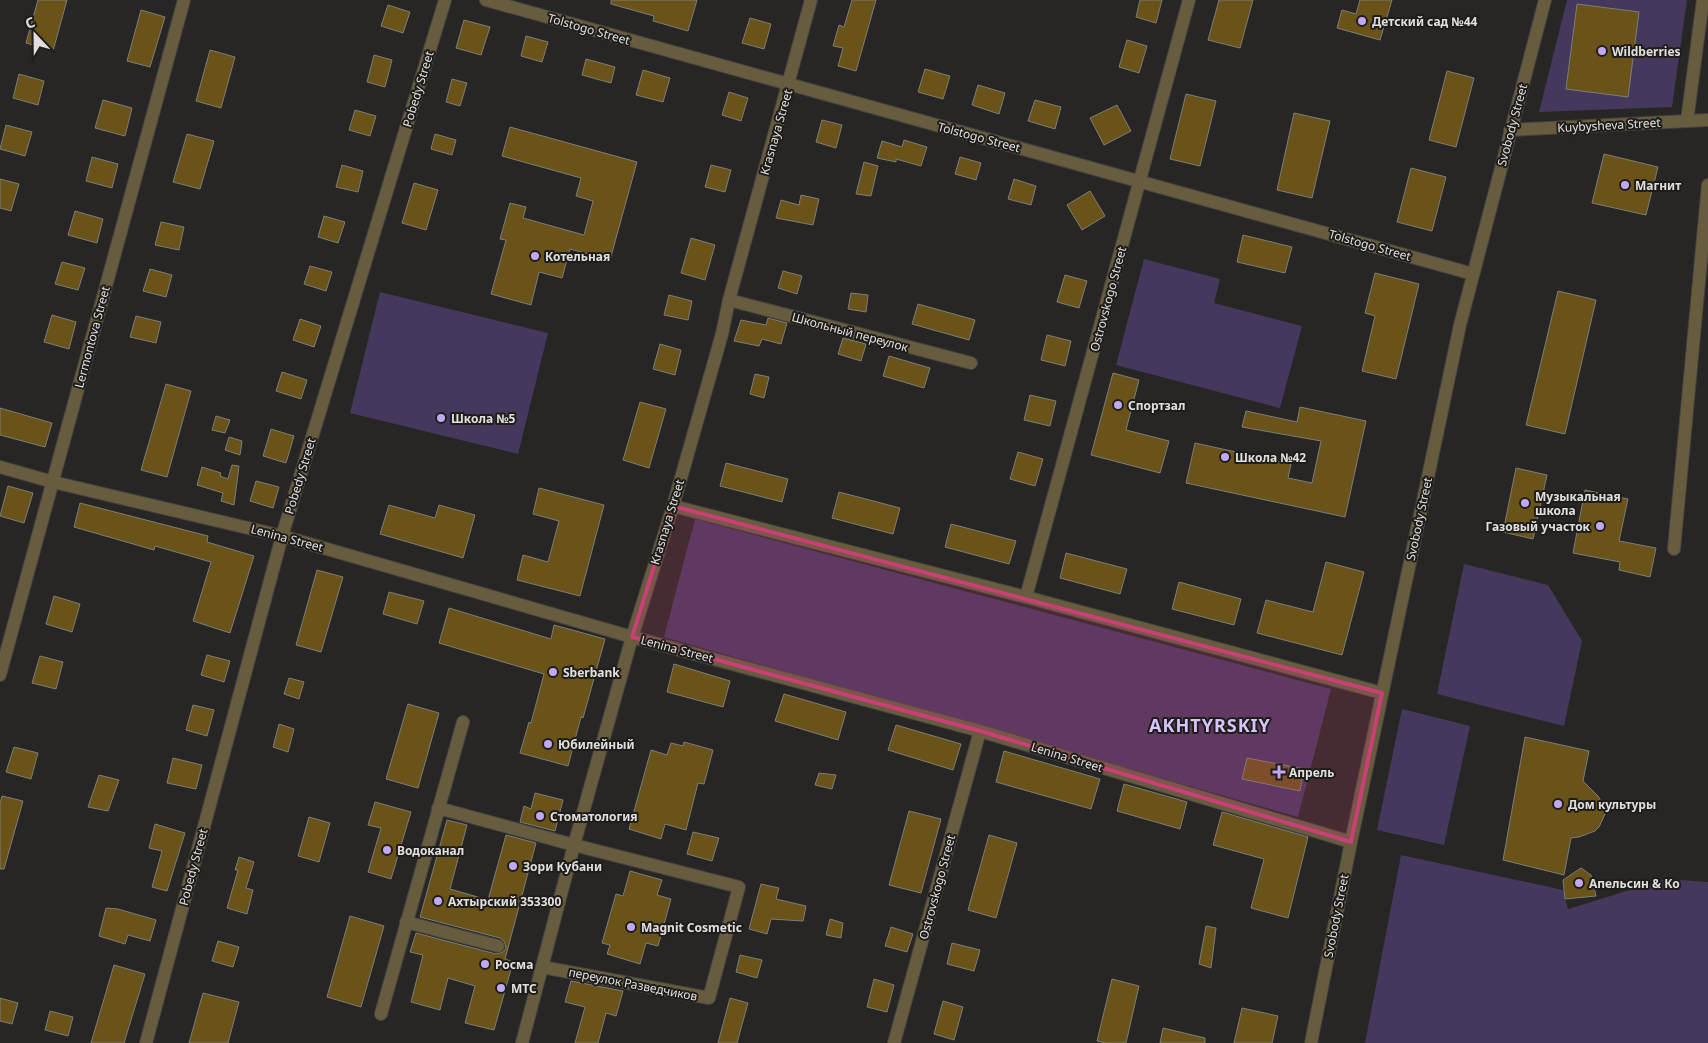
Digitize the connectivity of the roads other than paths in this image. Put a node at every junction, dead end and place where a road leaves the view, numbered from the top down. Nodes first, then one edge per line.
1 (184, 0) edge
2 (445, 0) edge
3 (486, 0) edge
4 (811, 0) edge
5 (1189, 0) edge
6 (1545, 0) edge
7 (1703, 0) edge
8 (789, 85) junction
9 (1708, 120) edge
10 (1687, 121) junction
11 (1510, 130) junction
12 (1140, 180) junction
13 (1708, 184) edge
14 (1472, 274) junction
15 (729, 300) junction
16 (971, 363) dead end
17 (0, 467) edge
18 (53, 482) junction
19 (673, 506) junction
20 (282, 536) junction
21 (1674, 549) dead end
22 (1026, 597) junction
23 (632, 637) junction
24 (0, 675) edge
25 (1382, 693) junction
26 (462, 722) dead end
27 (980, 731) junction
28 (438, 808) junction
29 (1350, 842) junction
30 (574, 845) junction
31 (406, 922) junction
32 (498, 946) dead end
33 (542, 967) junction
34 (381, 1014) dead end
35 (146, 1043) edge
36 (522, 1043) edge
37 (894, 1043) edge
38 (1311, 1043) edge

1 - 18 street, Lermontova Street
2 - 20 street, Pobedy Street
3 - 8 street, Tolstogo Street
4 - 8 street, Krasnaya Street
5 - 12 street, Ostrovskogo Street
6 - 11 street, Svobody Street
7 - 10 street
8 - 12 street, Tolstogo Street
8 - 15 street, Krasnaya Street
9 - 10 street, Kuybysheva Street
10 - 11 street, Kuybysheva Street
11 - 14 street, Svobody Street
12 - 14 street, Tolstogo Street
12 - 22 street, Ostrovskogo Street
13 - 21 street
14 - 25 street, Svobody Street
15 - 16 street, Школьный переулок
15 - 19 street, Krasnaya Street
17 - 18 street, Lenina Street
18 - 20 street, Lenina Street
18 - 24 street, Lermontova Street
19 - 22 street
19 - 23 street, Krasnaya Street
20 - 23 street, Lenina Street
20 - 35 street, Pobedy Street
22 - 25 street
23 - 27 street, Lenina Street
23 - 30 street, Krasnaya Street
25 - 29 street, Svobody Street
26 - 28 street
27 - 29 street, Lenina Street
27 - 37 street, Ostrovskogo Street
28 - 30 street
28 - 31 street
29 - 38 street, Svobody Street
30 - 33 street, Krasnaya Street
30 - 33 street, переулок Разведчиков
31 - 32 street
31 - 34 street
33 - 36 street, Krasnaya Street

